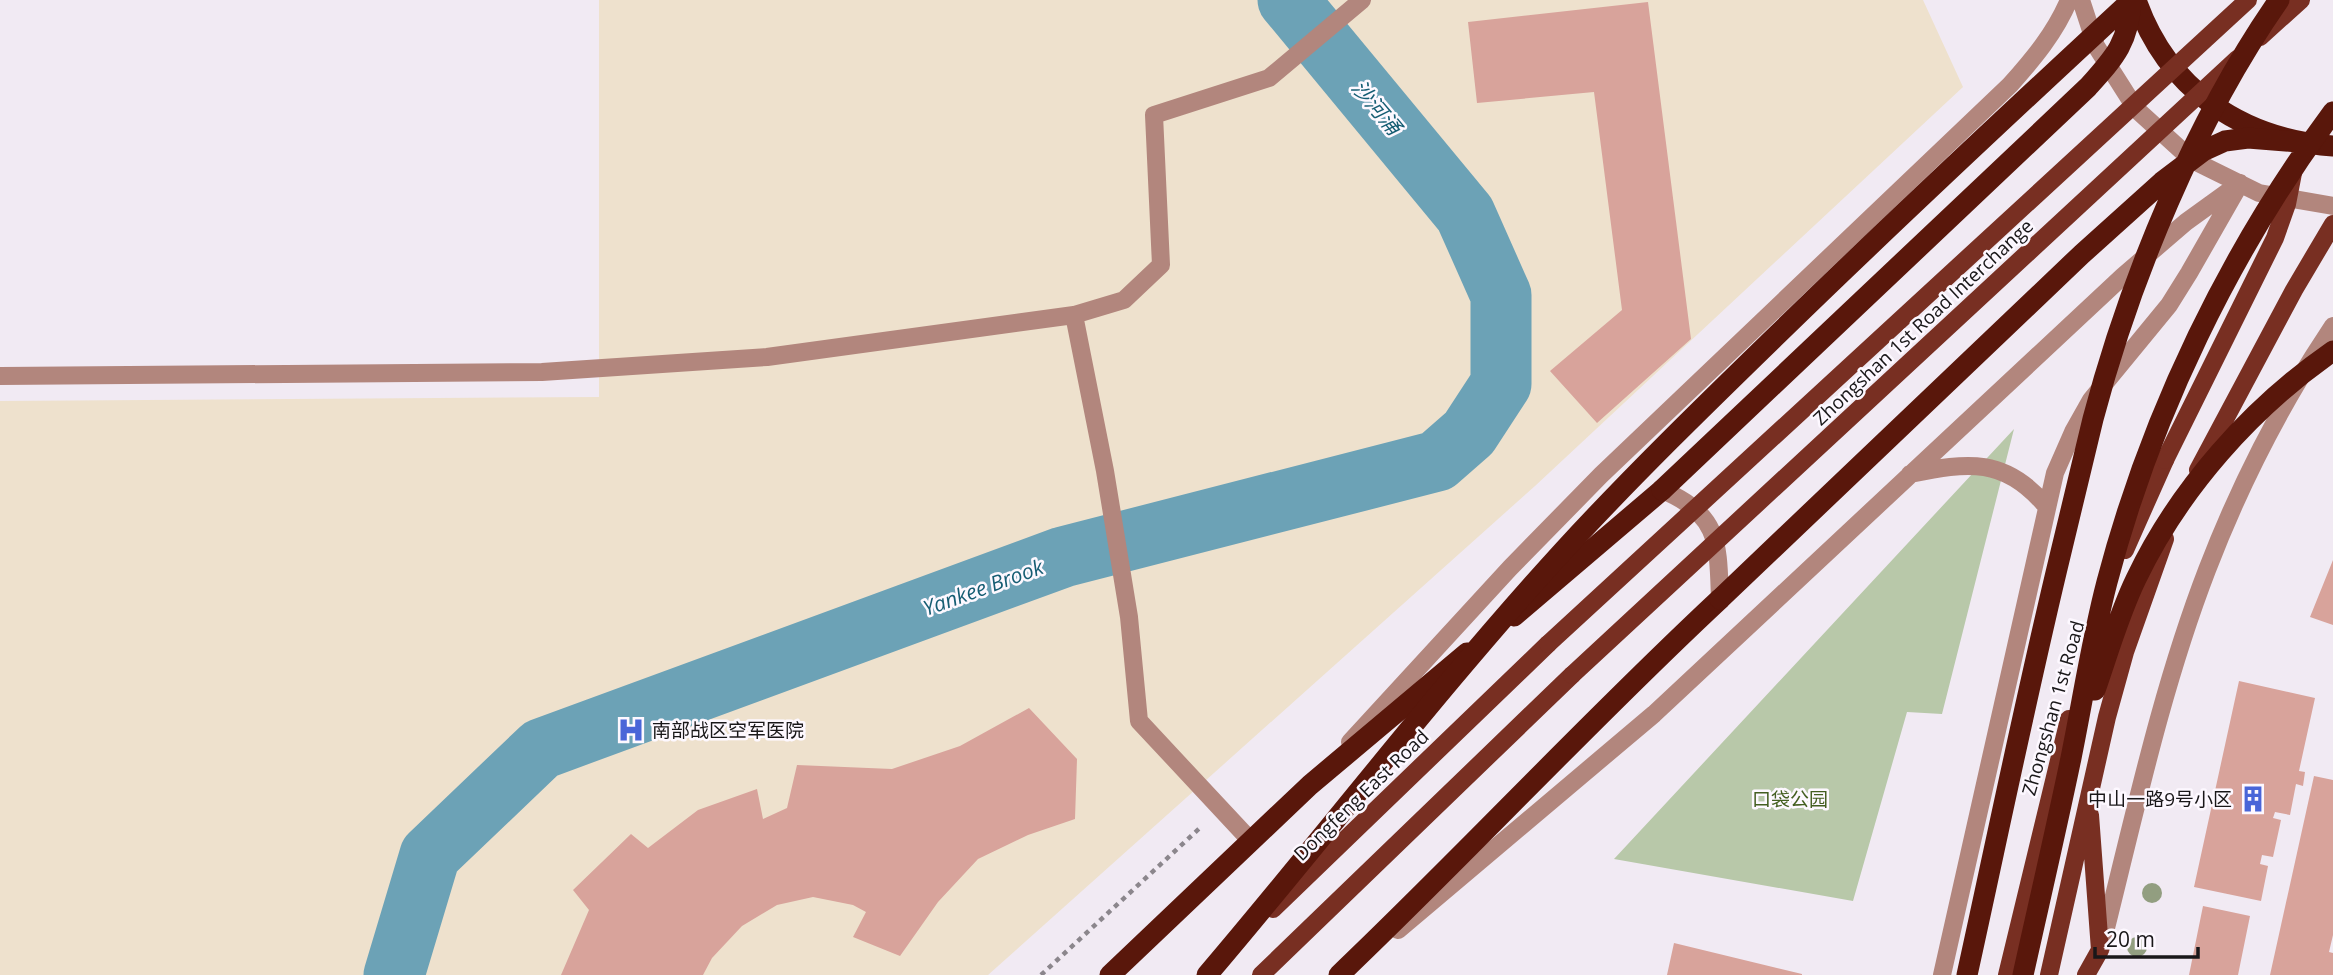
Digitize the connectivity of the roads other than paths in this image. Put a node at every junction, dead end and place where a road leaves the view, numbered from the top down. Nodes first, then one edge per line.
1 (1362, 0) edge
2 (2069, 0) edge
3 (2081, 0) edge
4 (2133, 0) edge
5 (2248, 0) edge
6 (2279, 0) edge
7 (2301, 0) edge
8 (2333, 112) edge
9 (2298, 142) junction
10 (2333, 146) edge
11 (2240, 183) junction
12 (2333, 206) edge
13 (2333, 224) edge
14 (1074, 315) junction
15 (2333, 326) edge
16 (2333, 351) edge
17 (0, 376) edge
18 (1910, 474) junction
19 (1662, 490) junction
20 (2046, 506) junction
21 (1720, 599) junction
22 (1548, 645) joint
23 (2071, 758) junction
24 (1310, 785) junction
25 (2088, 797) junction
26 (1250, 840) junction
27 (2101, 950) junction
28 (1110, 975) edge
29 (1205, 975) edge
30 (1261, 975) edge
31 (1341, 975) edge
32 (1942, 975) edge
33 (1967, 975) edge
34 (2007, 975) edge
35 (2023, 975) edge
36 (2049, 975) edge
37 (2086, 975) edge
38 (2095, 975) edge

1 - 14 street
2 - 24 street
3 - 11 street
4 - 9 highway, bridge
4 - 19 highway, bridge
4 - 29 highway, bridge
5 - 22 main road, Zhongshan 1st Road Interchange, bridge
6 - 33 highway, bridge
7 - 30 main road, Zhongshan 1st Road Interchange, bridge
8 - 23 highway, bridge
9 - 10 highway
9 - 21 highway, bridge
9 - 34 main road, Zhongshan 1st Road, bridge
11 - 12 street
11 - 18 street
11 - 20 street
13 - 25 main road
14 - 17 street
14 - 26 street
15 - 27 street
16 - 23 highway, bridge
18 - 20 street
18 - 31 street
19 - 21 street
19 - 24 highway
20 - 32 street
21 - 31 highway
22 - 29 main road, Dongfeng East Road
23 - 35 highway, bridge
24 - 26 highway
25 - 27 main road
25 - 36 main road
26 - 28 highway
27 - 37 main road
27 - 38 street

